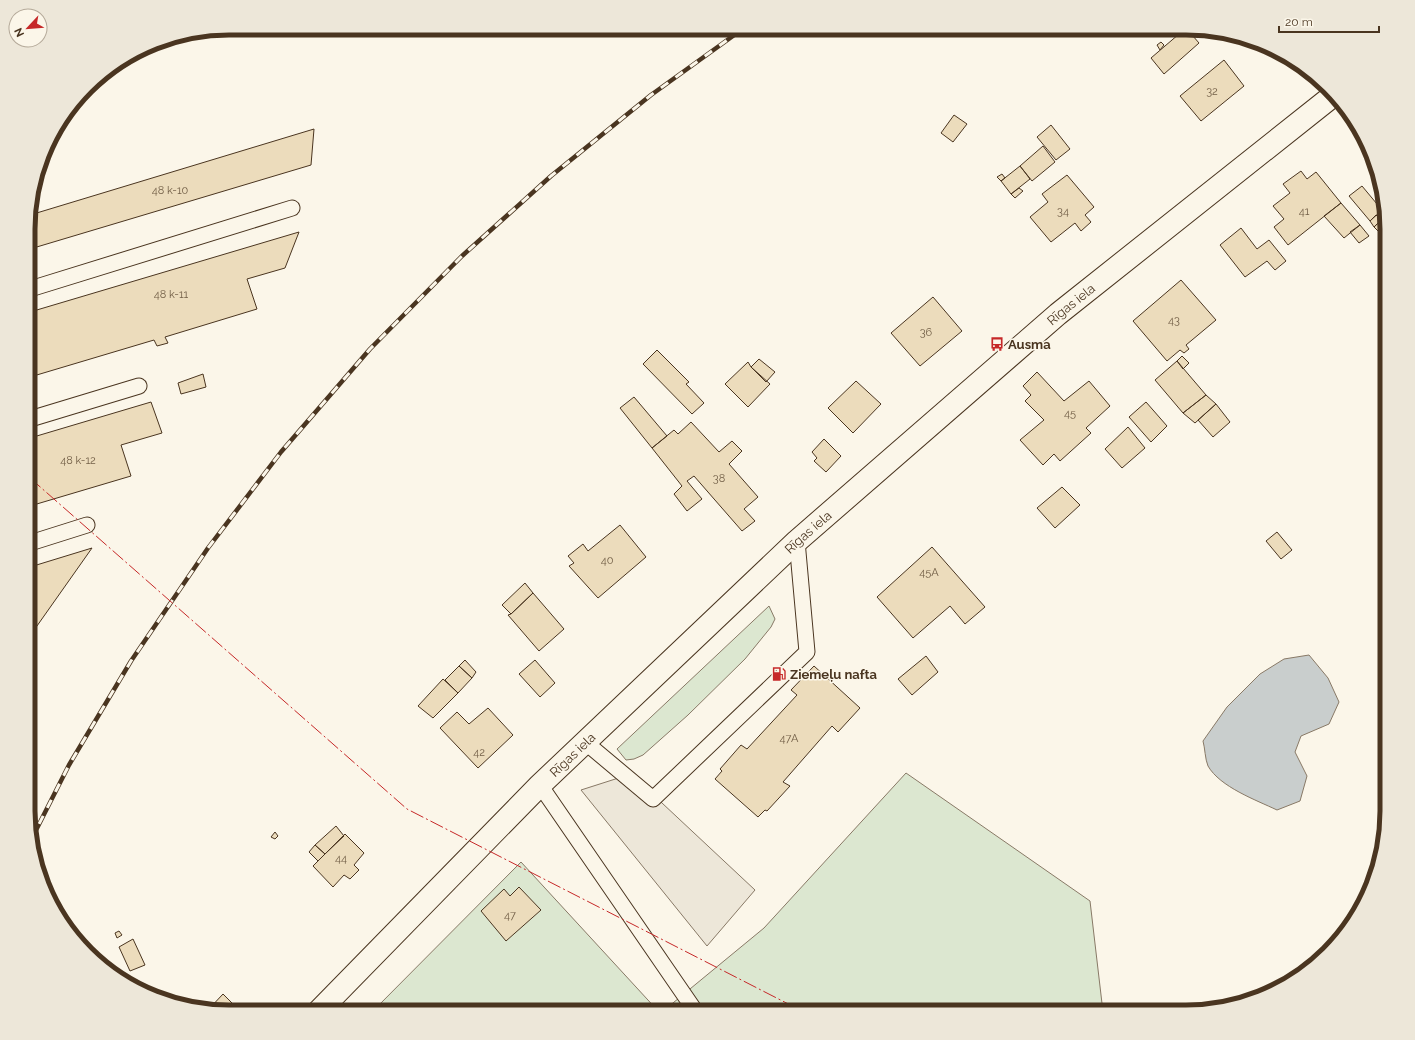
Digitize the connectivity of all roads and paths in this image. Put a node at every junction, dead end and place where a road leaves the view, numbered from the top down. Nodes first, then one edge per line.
1 (1329, 98) edge
2 (292, 208) dead end
3 (35, 287) edge
4 (139, 386) dead end
5 (35, 417) edge
6 (87, 524) dead end
7 (35, 541) edge
8 (797, 542) junction
9 (585, 742) junction
10 (540, 785) junction
11 (325, 1005) edge
12 (691, 1005) edge

1 - 8 main road, Rīgas iela
2 - 3 lane
4 - 5 lane
6 - 7 lane
8 - 9 main road, Rīgas iela
8 - 9 lane
9 - 10 main road, Rīgas iela
10 - 11 main road, Rīgas iela
10 - 12 lane

